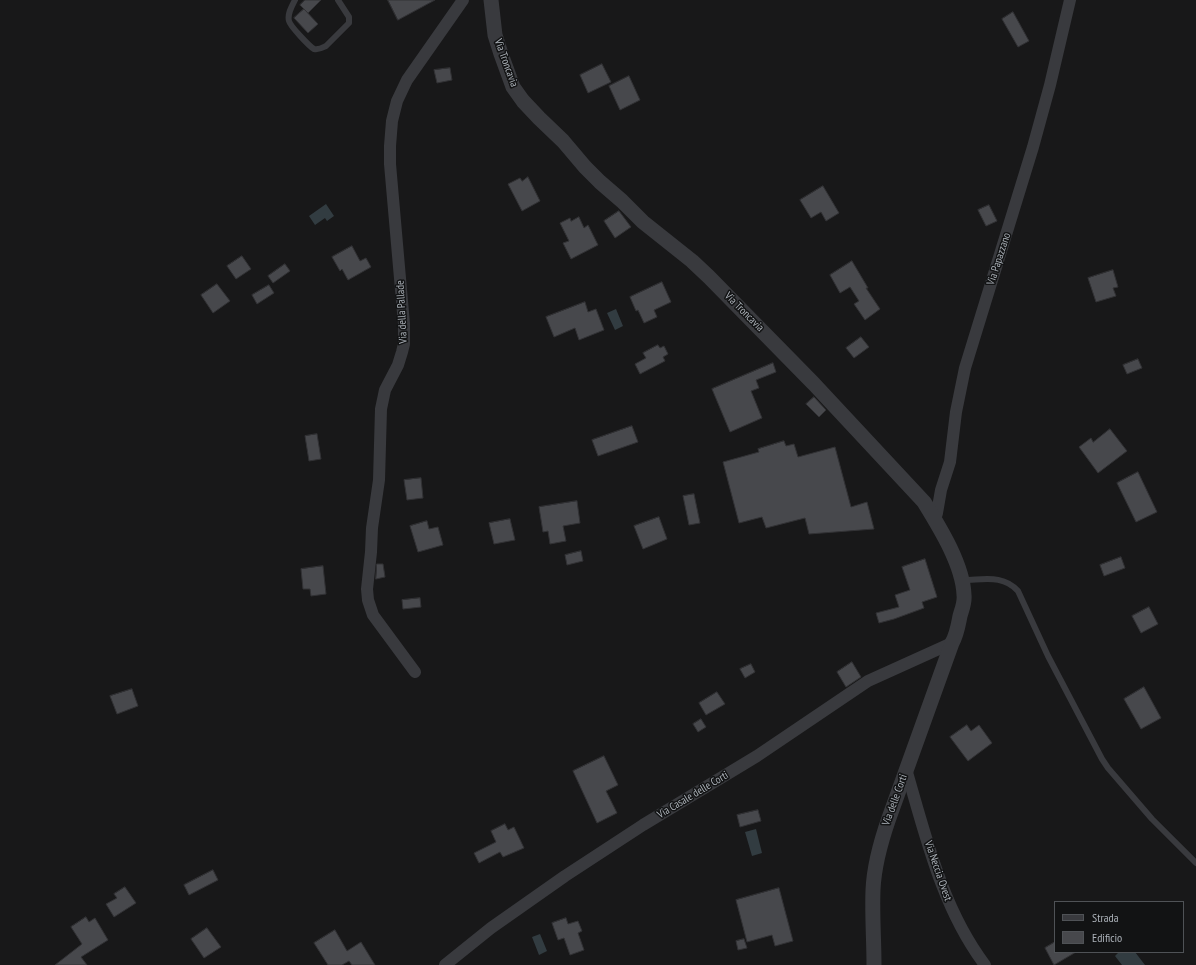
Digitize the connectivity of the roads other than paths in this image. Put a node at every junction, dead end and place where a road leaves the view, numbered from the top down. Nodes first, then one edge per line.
1 (295, 0) edge
2 (338, 0) edge
3 (463, 0) edge
4 (490, 0) edge
5 (1070, 0) edge
6 (935, 519) junction
7 (963, 580) junction
8 (952, 642) junction
9 (415, 672) dead end
10 (906, 769) junction
11 (1196, 863) edge
12 (445, 965) edge
13 (874, 965) edge
14 (985, 965) edge

1 - 2 lane
3 - 9 street, Via della Pallade
4 - 6 street, Via Troncavia
5 - 6 street, Via Papazzano
6 - 7 street, Via Troncavia
7 - 8 street, Via Troncavia
7 - 11 lane
8 - 10 street, Via delle Corti
8 - 12 street, Via Casale delle Corti
10 - 13 street, Via delle Corti
10 - 14 street, Via Neccia Ovest

